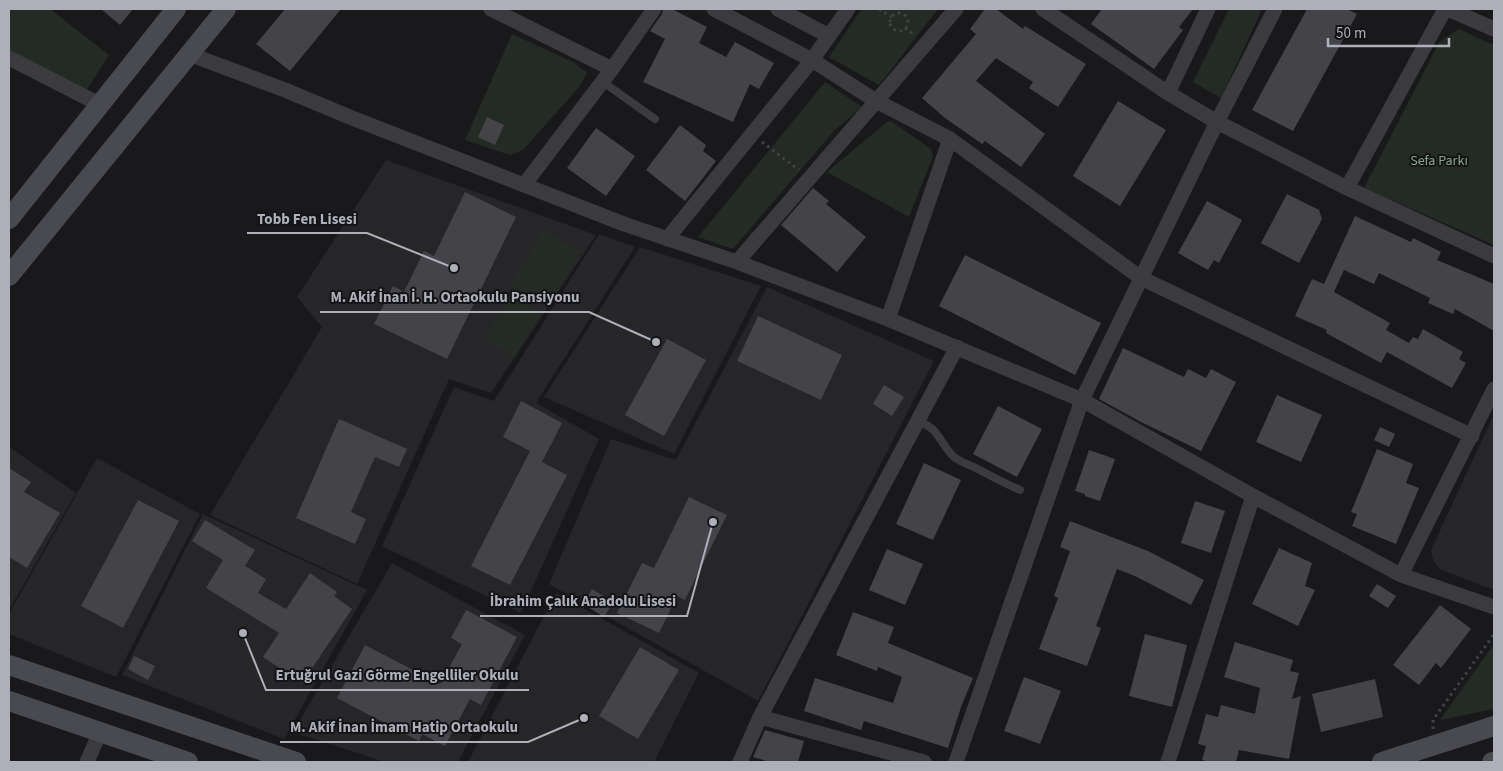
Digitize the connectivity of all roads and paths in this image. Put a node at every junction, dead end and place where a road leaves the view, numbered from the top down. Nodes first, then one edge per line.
1 (176, 9) edge
2 (226, 9) edge
3 (491, 9) edge
4 (654, 9) edge
5 (714, 9) edge
6 (778, 9) edge
7 (848, 9) edge
8 (879, 9) edge
9 (956, 9) edge
10 (1043, 9) edge
11 (1208, 9) edge
12 (1275, 9) edge
13 (1446, 9) edge
14 (892, 17) junction
15 (1494, 29) edge
16 (829, 36) junction
17 (189, 54) junction
18 (9, 58) edge
19 (812, 60) junction
20 (612, 69) junction
21 (603, 82) junction
22 (1168, 93) junction
23 (876, 101) junction
24 (99, 104) junction
25 (655, 119) dead end
26 (1217, 122) junction
27 (752, 134) junction
28 (950, 139) junction
29 (810, 178) junction
30 (524, 185) junction
31 (1347, 188) junction
32 (9, 219) edge
33 (666, 239) junction
34 (1494, 256) edge
35 (737, 262) junction
36 (9, 276) edge
37 (1141, 278) junction
38 (888, 319) junction
39 (957, 347) junction
40 (1494, 389) edge
41 (1082, 400) junction
42 (917, 422) junction
43 (1472, 436) junction
44 (1020, 490) dead end
45 (1254, 496) junction
46 (1401, 575) junction
47 (1494, 607) edge
48 (1494, 634) edge
49 (9, 665) edge
50 (9, 701) edge
51 (760, 717) junction
52 (1494, 726) edge
53 (100, 732) junction
54 (1431, 747) junction
55 (86, 762) edge
56 (188, 762) edge
57 (296, 762) edge
58 (740, 762) edge
59 (924, 762) edge
60 (956, 762) edge
61 (1168, 762) edge
62 (1382, 762) edge

1 - 24 main road
2 - 17 main road
3 - 20 street
4 - 20 street
5 - 19 street
6 - 16 street
7 - 16 street
8 - 14 path
9 - 23 street
10 - 22 street
11 - 22 street
12 - 26 street
13 - 15 street
13 - 31 street
14 - 14 path
16 - 19 street
17 - 30 street
17 - 36 main road
18 - 24 street
19 - 23 street
19 - 27 street
20 - 21 street
21 - 25 lane
21 - 30 street
22 - 26 street
23 - 28 street
23 - 29 street
24 - 32 main road
26 - 31 street
26 - 37 street
27 - 29 path
27 - 33 street
28 - 37 street
28 - 38 street
29 - 35 street
30 - 33 street
31 - 34 street
33 - 35 street
35 - 38 street
37 - 41 street
37 - 43 street
38 - 39 street
39 - 41 street
39 - 42 street
40 - 43 street
41 - 45 street
41 - 60 street
42 - 44 lane
42 - 51 street
43 - 46 street
45 - 46 street
45 - 61 street
46 - 47 street
48 - 54 path
49 - 57 main road
50 - 53 main road
51 - 58 street
51 - 59 street
52 - 54 main road
53 - 55 street
53 - 56 main road
54 - 62 main road

